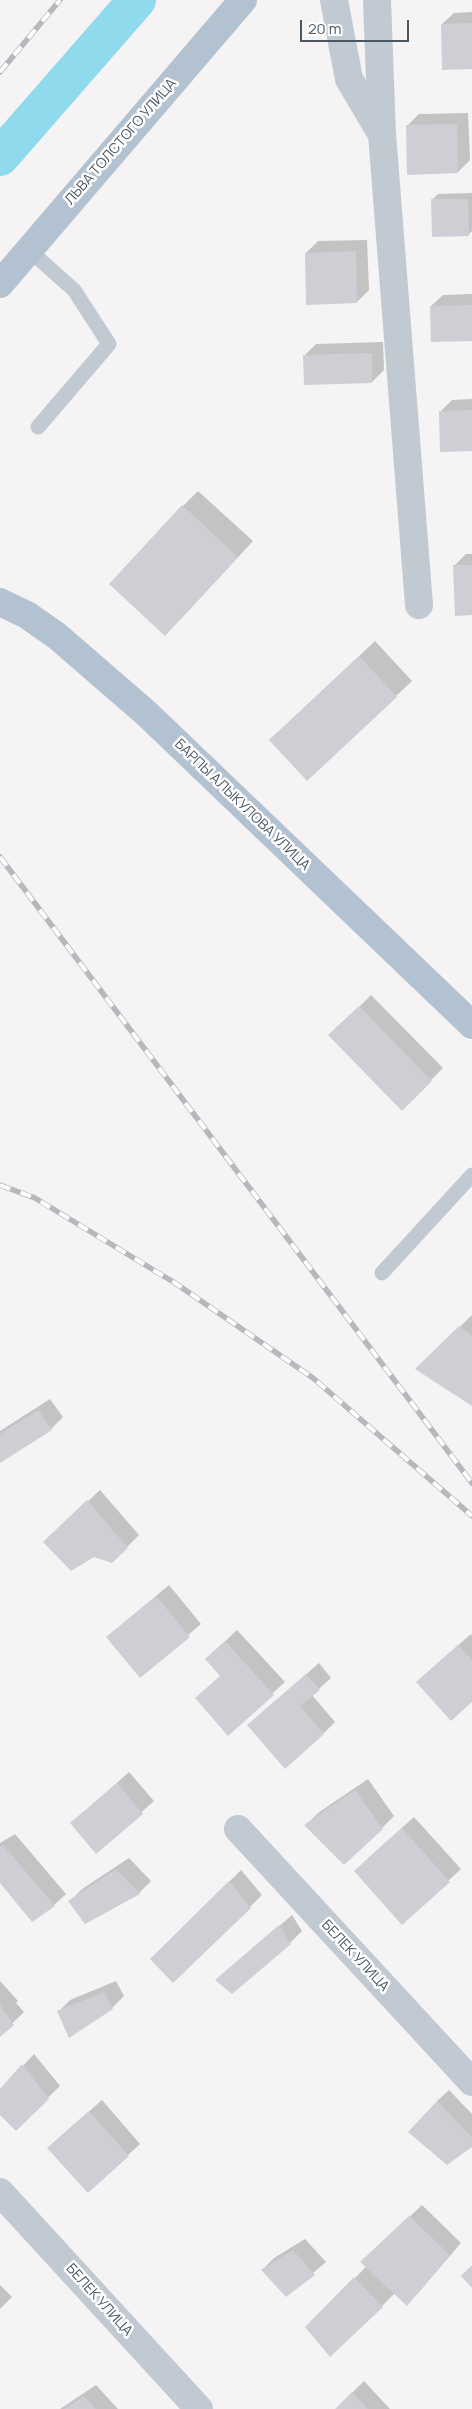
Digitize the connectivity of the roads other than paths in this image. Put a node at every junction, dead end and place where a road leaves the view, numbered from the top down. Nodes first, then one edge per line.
1 (243, 0) edge
2 (334, 0) edge
3 (377, 0) edge
4 (382, 134) junction
5 (29, 250) junction
6 (0, 284) edge
7 (38, 428) dead end
8 (0, 602) edge
9 (418, 605) dead end
10 (472, 1025) edge
11 (472, 1175) edge
12 (382, 1273) dead end
13 (238, 1829) dead end
14 (472, 2082) edge
15 (0, 2192) edge
16 (199, 2409) edge

1 - 5 main road, ЛЬВА ТОЛСТОГО УЛИЦА
2 - 4 street
3 - 4 street
4 - 9 street
5 - 6 main road, ЛЬВА ТОЛСТОГО УЛИЦА
5 - 7 lane
8 - 10 main road, БАРПЫ АЛЫКУЛОВА УЛИЦА
11 - 12 lane
13 - 14 street, БЕЛЕК УЛИЦА
15 - 16 street, БЕЛЕК УЛИЦА

